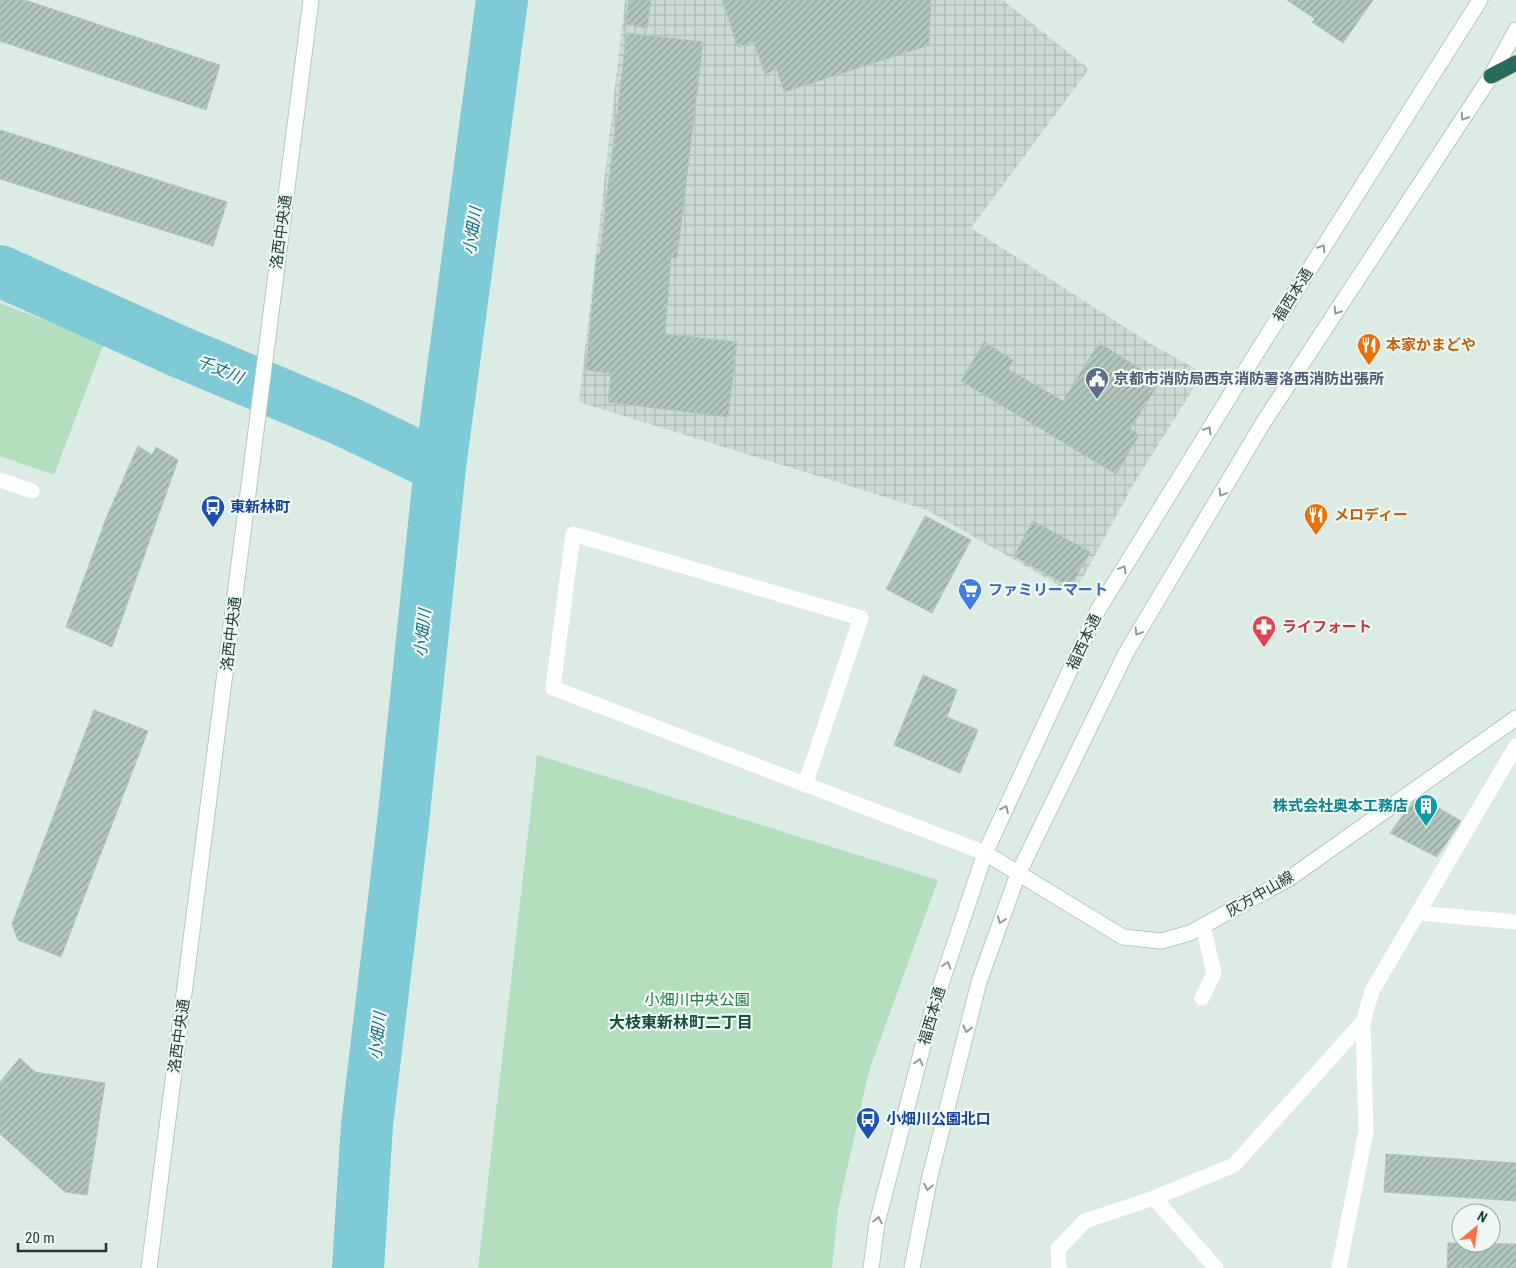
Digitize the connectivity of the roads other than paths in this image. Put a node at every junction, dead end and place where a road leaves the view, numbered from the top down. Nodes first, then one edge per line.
1 (312, 0) edge
2 (1480, 0) edge
3 (1516, 30) edge
4 (1516, 63) edge
5 (1491, 76) junction
6 (0, 480) edge
7 (32, 491) dead end
8 (1516, 718) edge
9 (1516, 746) edge
10 (805, 784) junction
11 (985, 853) junction
12 (1018, 874) junction
13 (1419, 913) junction
14 (1516, 922) edge
15 (1202, 926) junction
16 (1202, 998) dead end
17 (1364, 1022) junction
18 (1154, 1198) junction
19 (149, 1268) edge
20 (871, 1268) edge
21 (912, 1268) edge
22 (1059, 1268) edge
23 (1216, 1268) edge
24 (1339, 1268) edge

1 - 19 street, 洛西中央通
11 -> 2 street, 福西本通
3 - 5 street
4 - 5 highway
5 -> 12 street
6 - 7 street
8 - 15 street, 灰方中山線
9 - 13 street
10 - 10 street, 灰方中山線
10 - 11 street, 灰方中山線
11 - 12 street, 灰方中山線
20 -> 11 street, 福西本通
12 - 15 street, 灰方中山線
12 -> 21 street
13 - 14 street
13 - 17 street
15 - 16 street
17 - 18 street
17 - 24 street
18 - 22 street
18 - 23 street

